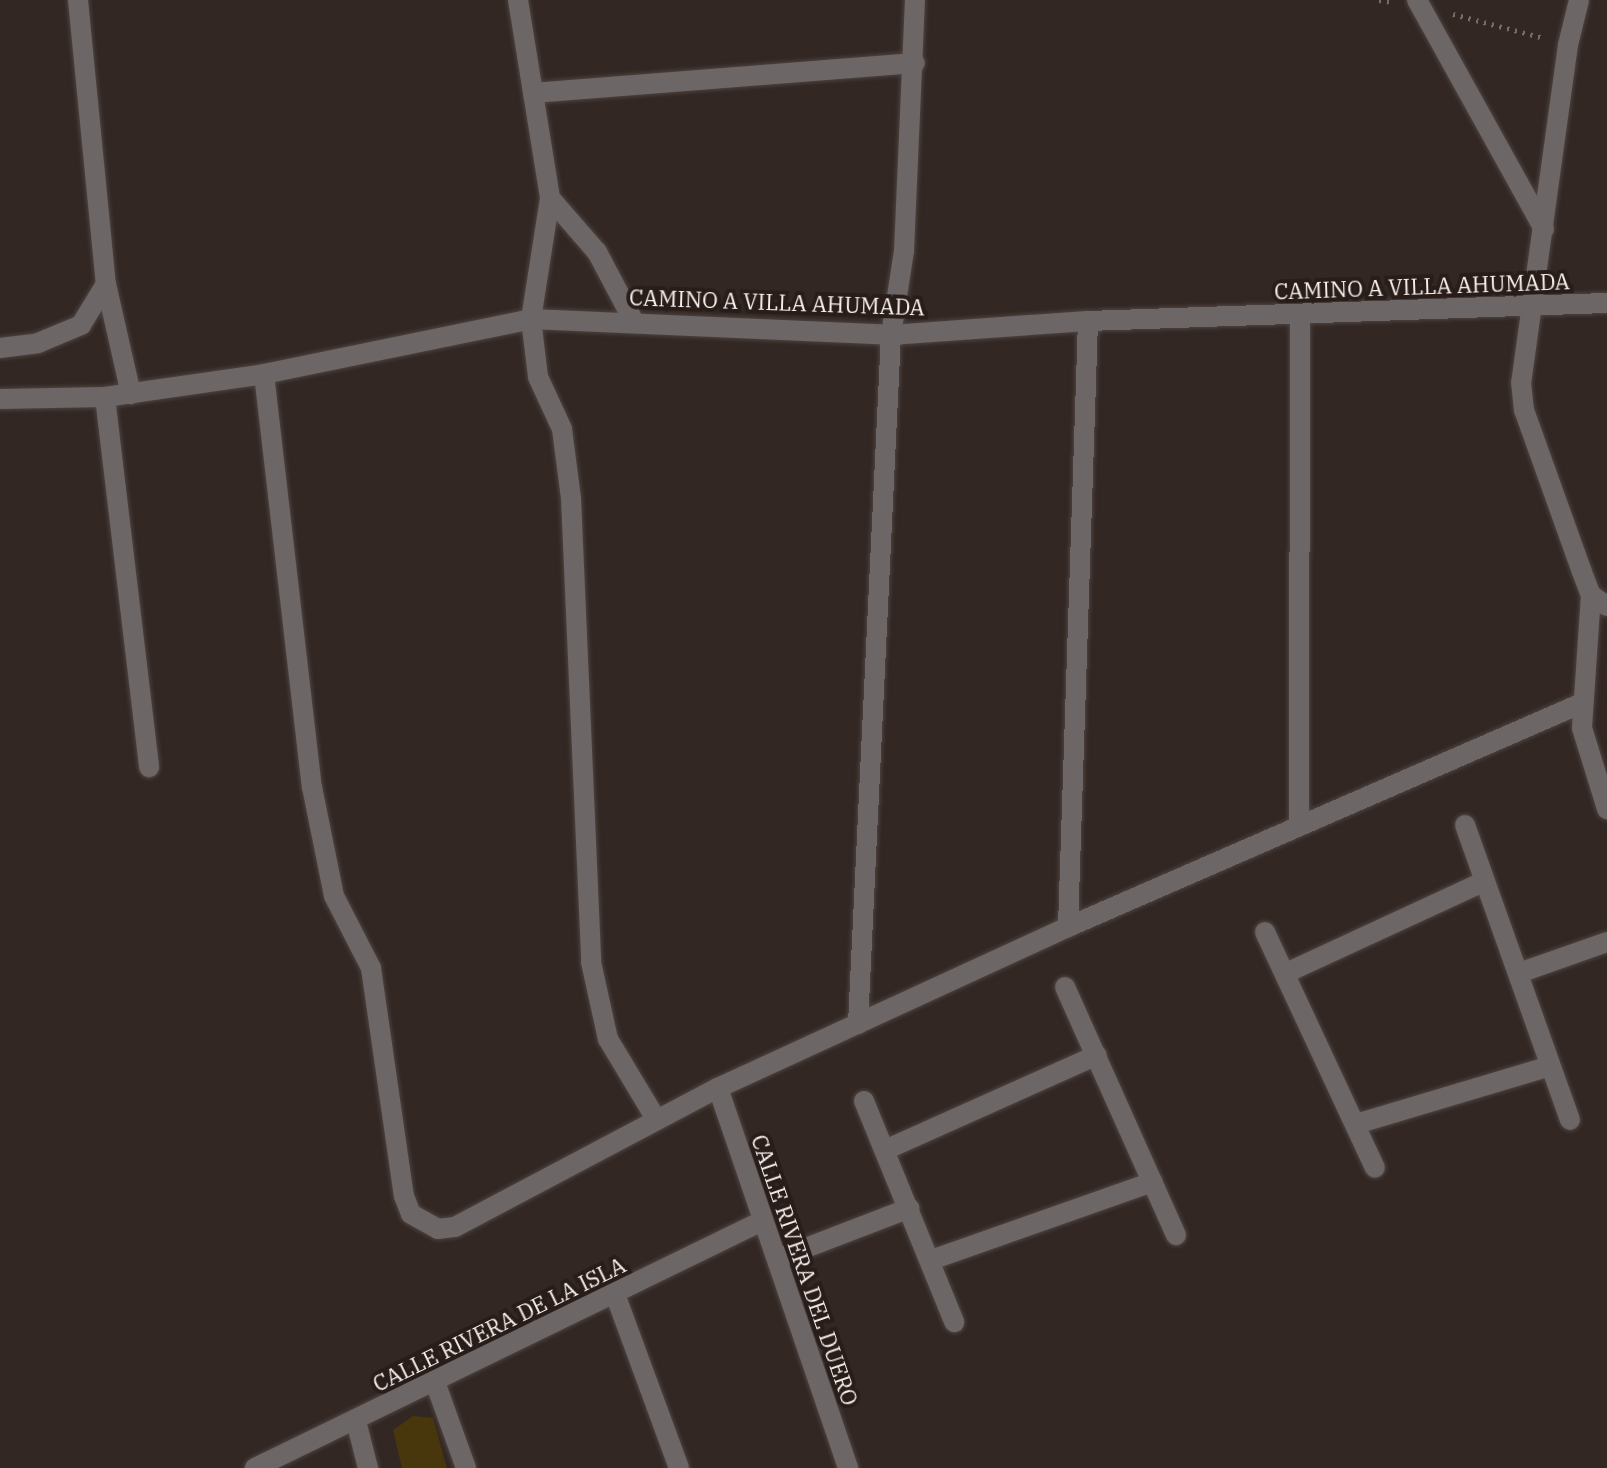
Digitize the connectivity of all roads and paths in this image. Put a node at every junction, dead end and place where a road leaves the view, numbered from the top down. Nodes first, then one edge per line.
1 (78, 0) edge
2 (518, 0) edge
3 (915, 0) edge
4 (1379, 0) edge
5 (1579, 0) edge
6 (1419, 4) edge
7 (1568, 45) junction
8 (915, 63) junction
9 (533, 93) junction
10 (550, 198) junction
11 (1544, 229) junction
12 (106, 284) junction
13 (1607, 303) edge
14 (1532, 307) junction
15 (1300, 316) junction
16 (531, 319) junction
17 (1088, 321) junction
18 (634, 322) junction
19 (891, 335) junction
20 (0, 348) edge
21 (264, 374) junction
22 (131, 394) junction
23 (105, 397) junction
24 (0, 399) edge
25 (1599, 600) edge
26 (1580, 704) junction
27 (149, 767) dead end
28 (1607, 809) edge
29 (1299, 825) junction
30 (1465, 825) dead end
31 (1485, 881) junction
32 (1068, 927) junction
33 (1265, 932) dead end
34 (1607, 942) edge
35 (1286, 973) junction
36 (1519, 973) junction
37 (1065, 987) dead end
38 (858, 1024) junction
39 (1097, 1055) junction
40 (1550, 1066) junction
41 (718, 1088) junction
42 (864, 1101) dead end
43 (656, 1119) junction
44 (1570, 1120) dead end
45 (1356, 1124) junction
46 (885, 1150) junction
47 (1375, 1168) dead end
48 (1153, 1182) junction
49 (910, 1208) junction
50 (762, 1221) junction
51 (1176, 1235) dead end
52 (777, 1259) junction
53 (931, 1260) junction
54 (615, 1294) junction
55 (954, 1322) dead end
56 (435, 1382) junction
57 (356, 1421) junction
58 (255, 1468) edge
59 (368, 1468) edge
60 (466, 1468) edge
61 (679, 1468) edge
62 (848, 1468) edge

1 - 12 street
2 - 9 street
3 - 8 street
4 - 6 path
5 - 7 street
6 - 7 path
6 - 11 street
7 - 11 street
8 - 9 street
8 - 19 street
9 - 10 street
10 - 16 street
10 - 18 street
11 - 14 street
12 - 20 street
12 - 22 street
13 - 14 street, CAMINO A VILLA AHUMADA
14 - 15 street, CAMINO A VILLA AHUMADA
14 - 25 street
15 - 17 street, CAMINO A VILLA AHUMADA
15 - 29 street
16 - 18 street, CAMINO A VILLA AHUMADA
16 - 21 street, CAMINO A VILLA AHUMADA
16 - 43 street
17 - 19 street, CAMINO A VILLA AHUMADA
17 - 32 street
18 - 19 street, CAMINO A VILLA AHUMADA
19 - 38 street
21 - 22 street, CAMINO A VILLA AHUMADA
21 - 43 street
22 - 23 street, CAMINO A VILLA AHUMADA
23 - 24 street, CAMINO A VILLA AHUMADA
23 - 27 street
25 - 26 street
26 - 28 street
26 - 29 street
29 - 32 street
30 - 31 street
31 - 35 street
31 - 36 street
32 - 38 street
33 - 35 street
34 - 36 street
35 - 45 street
36 - 40 street
37 - 39 street
38 - 41 street
39 - 46 street
39 - 48 street
40 - 44 street
40 - 45 street
41 - 43 street
41 - 50 street, CALLE RIVERA DEL DUERO
42 - 46 street
45 - 47 street
46 - 49 street
48 - 51 street
48 - 53 street
49 - 52 street
49 - 53 street
50 - 52 street, CALLE RIVERA DEL DUERO
50 - 54 street, CALLE RIVERA DE LA ISLA
52 - 62 street, CALLE RIVERA DEL DUERO
53 - 55 street
54 - 56 street, CALLE RIVERA DE LA ISLA
54 - 61 street
56 - 57 street, CALLE RIVERA DE LA ISLA
56 - 60 street
57 - 58 street, CALLE RIVERA DE LA ISLA
57 - 59 street

